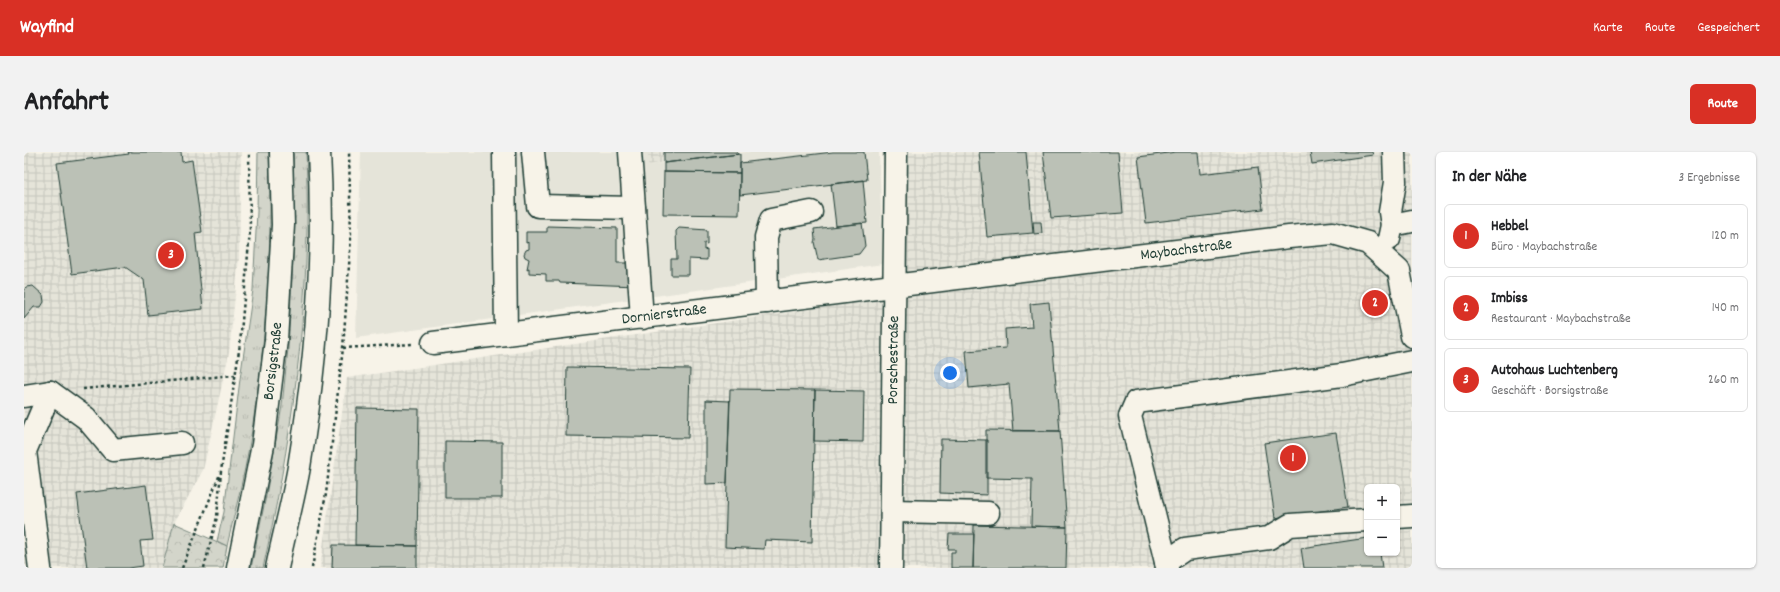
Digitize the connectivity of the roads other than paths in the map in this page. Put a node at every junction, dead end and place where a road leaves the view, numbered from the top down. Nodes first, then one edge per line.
1 (281, 152) edge
2 (319, 152) edge
3 (504, 152) edge
4 (533, 152) edge
5 (630, 152) edge
6 (896, 152) edge
7 (1394, 152) edge
8 (634, 208) junction
9 (811, 212) dead end
10 (1402, 223) edge
11 (1397, 263) edge
12 (896, 286) junction
13 (767, 302) junction
14 (642, 318) junction
15 (506, 334) junction
16 (1412, 336) edge
17 (433, 343) road end
18 (1412, 361) edge
19 (50, 392) junction
20 (24, 396) edge
21 (182, 443) dead end
22 (25, 452) edge
23 (892, 511) junction
24 (988, 513) dead end
25 (1412, 516) edge
26 (1400, 517) edge
27 (1364, 520) edge
28 (1167, 565) edge
29 (40, 568) edge
30 (238, 568) edge
31 (277, 568) edge
32 (891, 568) edge

1 - 30 street, Borsigstraße
2 - 31 street
3 - 15 street
4 - 8 street
5 - 8 street
6 - 12 street, Porschestraße
7 - 10 street
8 - 14 street
9 - 13 street
10 - 11 street
11 - 12 street, Maybachstraße
11 - 16 street, Maybachstraße
12 - 13 street, Dornierstraße
12 - 23 street, Porschestraße
13 - 14 street, Dornierstraße
14 - 15 street, Dornierstraße
15 - 17 street, Dornierstraße
18 - 28 street
19 - 20 street
19 - 21 street
19 - 22 street
22 - 29 street
23 - 24 street
23 - 32 street, Porschestraße
25 - 26 street
27 - 28 street

